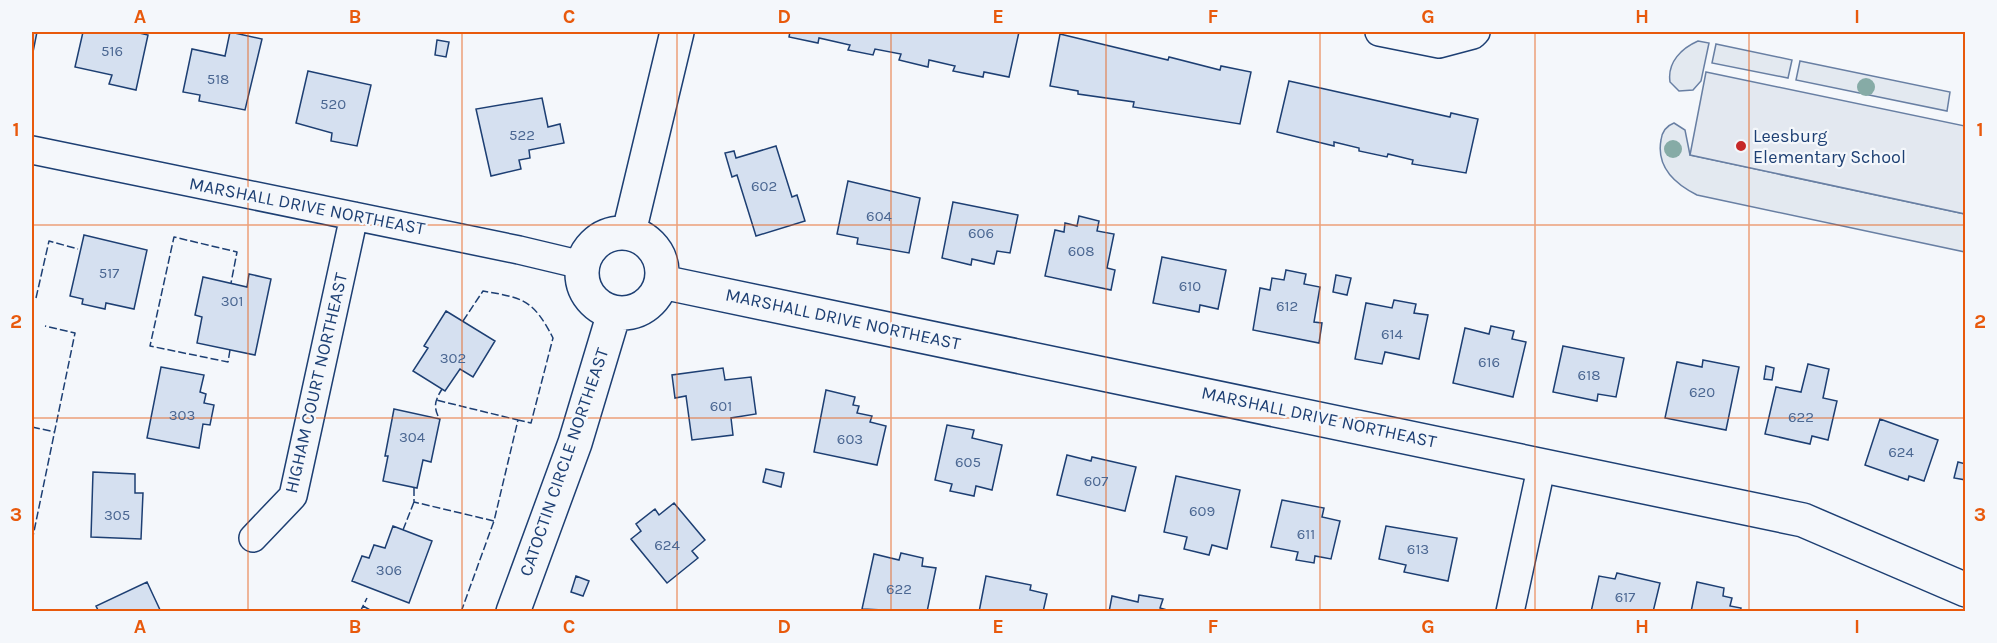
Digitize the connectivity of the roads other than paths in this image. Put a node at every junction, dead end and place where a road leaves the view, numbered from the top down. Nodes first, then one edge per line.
1 (677, 32) edge
2 (1379, 32) edge
3 (1476, 32) edge
4 (32, 150) edge
5 (354, 216) junction
6 (629, 232) junction
7 (582, 265) junction
8 (662, 282) junction
9 (614, 313) junction
10 (1542, 464) junction
11 (253, 538) dead end
12 (1965, 590) edge
13 (513, 612) edge
14 (1510, 612) edge

1 - 6 street
2 - 3 street
4 - 5 street, MARSHALL DRIVE NORTHEAST
5 - 7 street, MARSHALL DRIVE NORTHEAST
5 - 11 street, HIGHAM COURT NORTHEAST
6 - 7 street
6 - 8 street
7 - 9 street
8 - 9 street
8 - 10 street, MARSHALL DRIVE NORTHEAST
9 - 13 street, CATOCTIN CIRCLE NORTHEAST
10 - 12 street, MARSHALL DRIVE NORTHEAST
10 - 14 street

